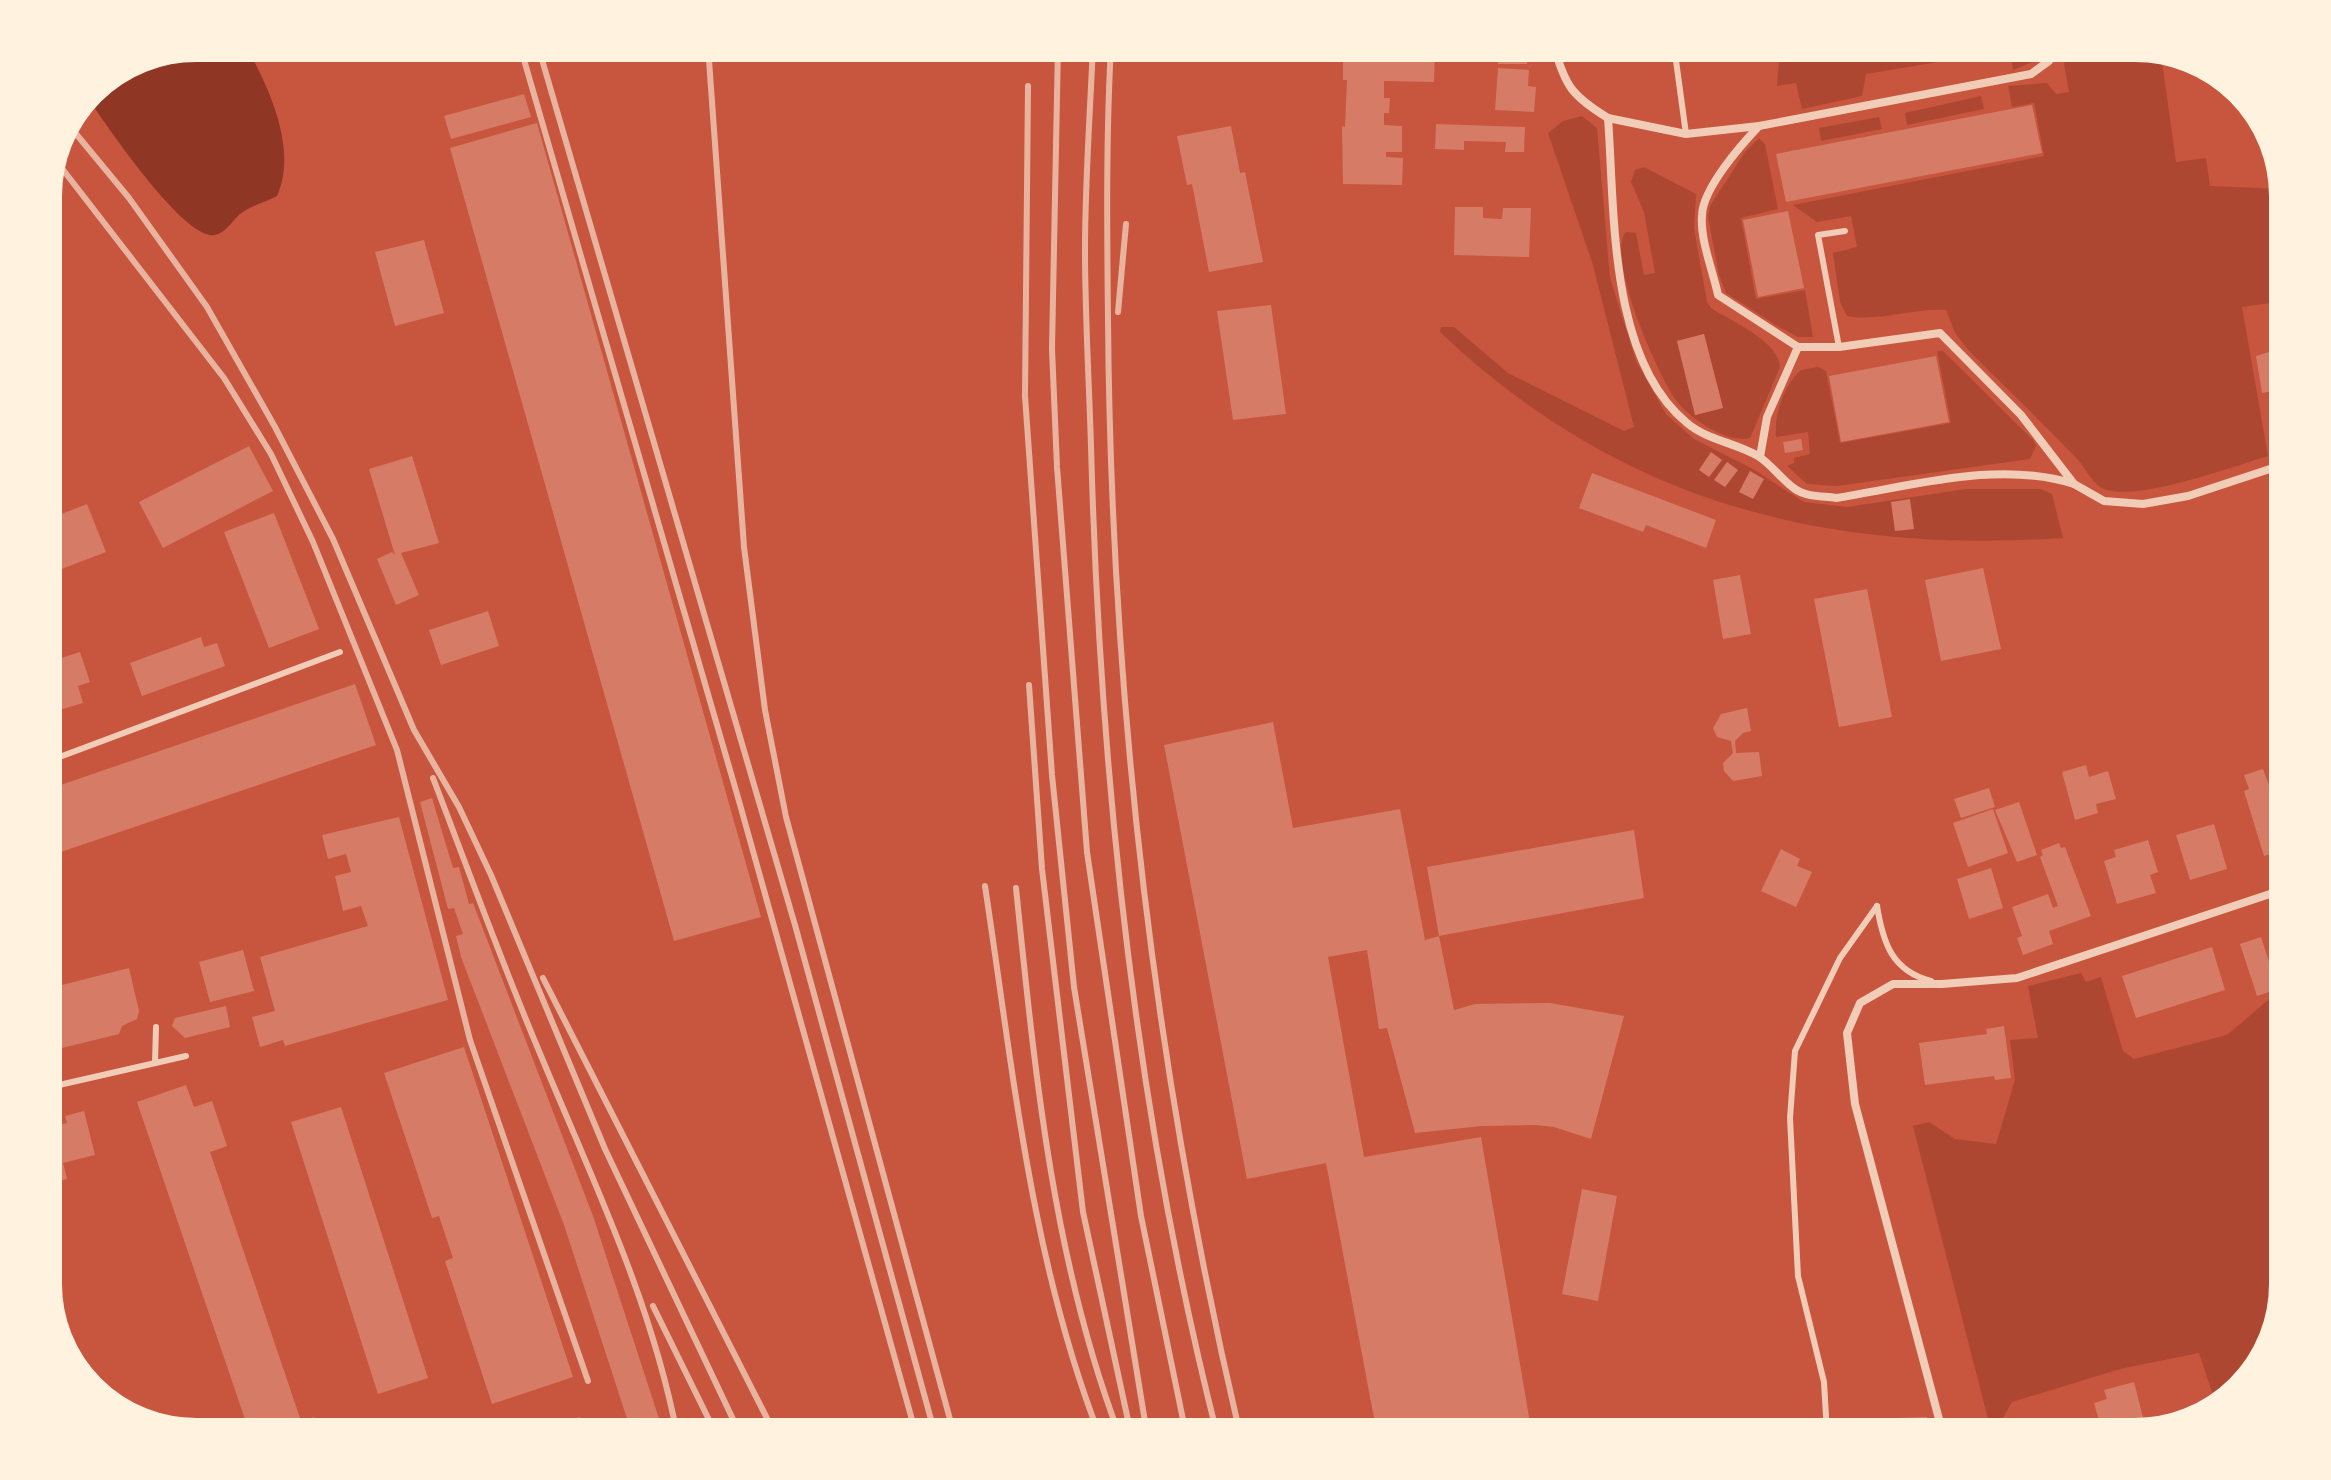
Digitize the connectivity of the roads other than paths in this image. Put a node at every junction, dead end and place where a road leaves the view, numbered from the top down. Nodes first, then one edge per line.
1 (1558, 60) edge
2 (1676, 60) edge
3 (2049, 60) edge
4 (1608, 118) junction
5 (1759, 126) junction
6 (1686, 134) junction
7 (1845, 231) dead end
8 (1798, 347) junction
9 (1839, 347) junction
10 (1760, 457) junction
11 (2271, 469) edge
12 (2074, 484) junction
13 (340, 652) dead end
14 (60, 757) edge
15 (2271, 894) edge
16 (1942, 984) junction
17 (156, 1027) dead end
18 (186, 1056) dead end
19 (155, 1063) junction
20 (60, 1085) edge
21 (1826, 1420) edge
22 (1939, 1420) edge

1 - 4 street
2 - 6 lane
3 - 5 street
4 - 6 street
4 - 10 street
5 - 6 street
5 - 8 street
7 - 9 lane
8 - 9 street
8 - 10 street
9 - 12 street
10 - 12 street
11 - 12 street
13 - 14 lane
15 - 16 street
16 - 21 lane
16 - 22 street
17 - 19 lane
18 - 19 lane
19 - 20 lane

